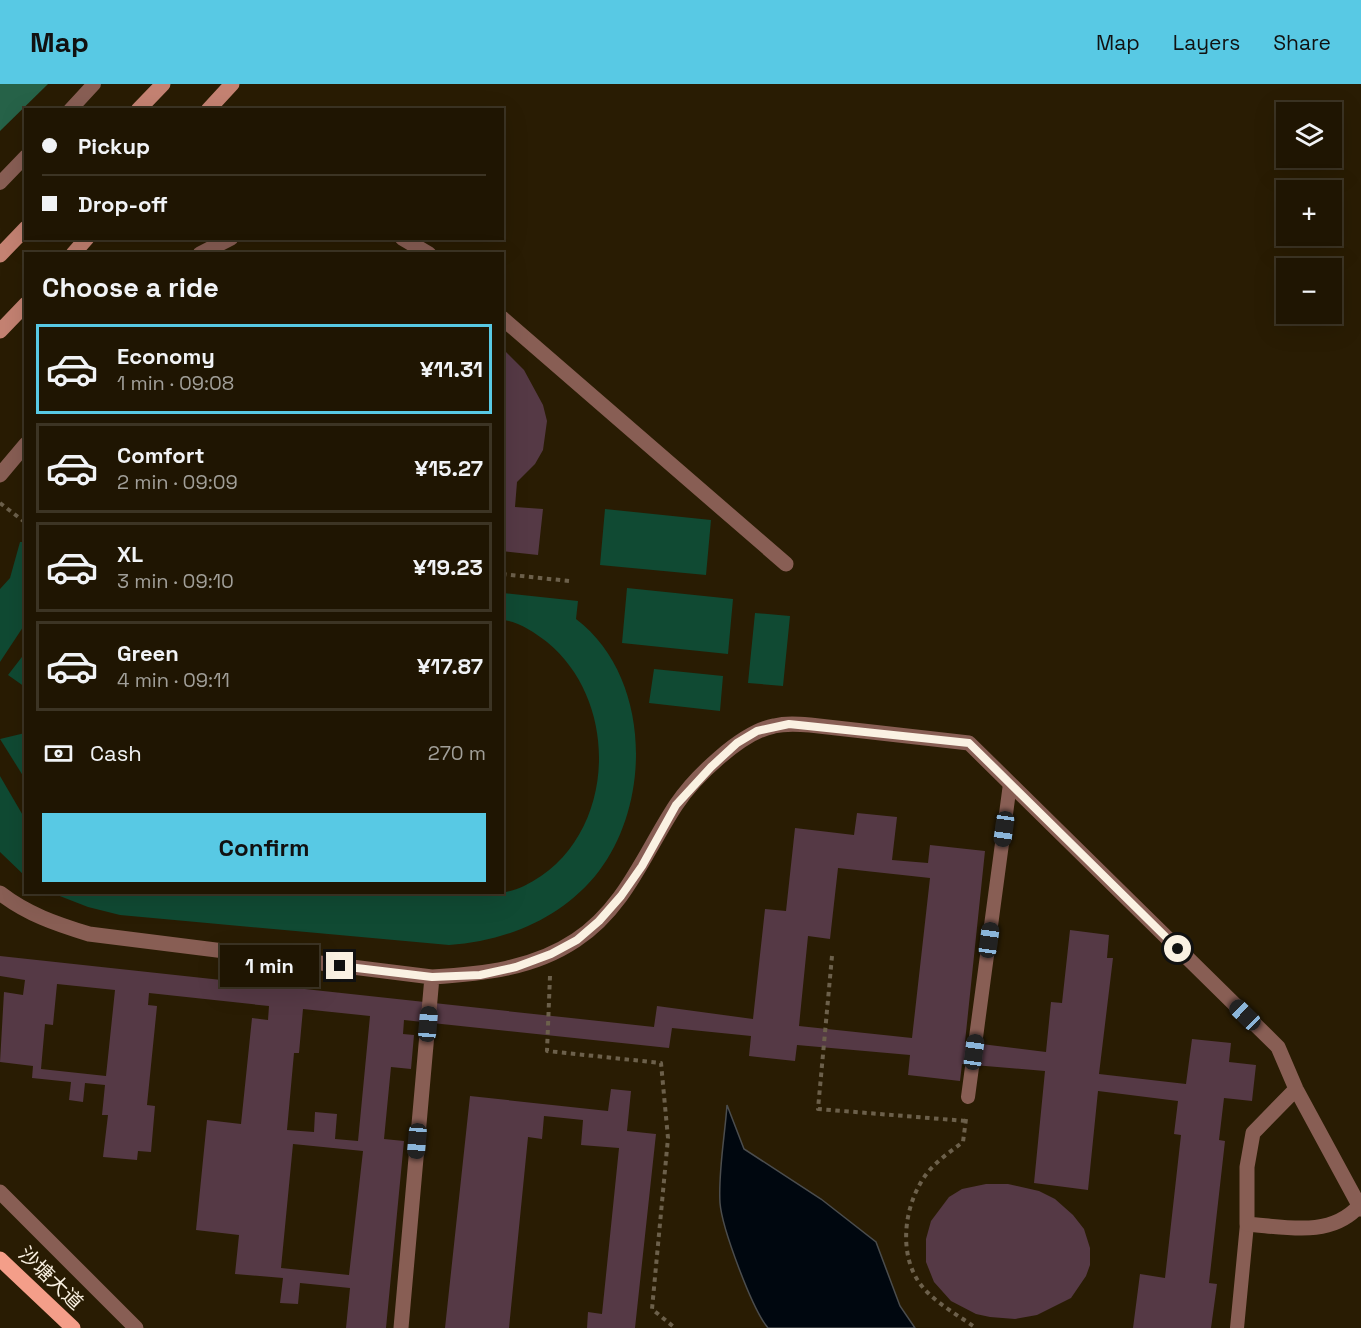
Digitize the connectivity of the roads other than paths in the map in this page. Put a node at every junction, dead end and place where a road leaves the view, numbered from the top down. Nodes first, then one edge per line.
1 (94, 84) edge
2 (163, 84) edge
3 (232, 84) edge
4 (72, 108) edge
5 (140, 108) edge
6 (210, 108) edge
7 (24, 158) edge
8 (0, 183) edge
9 (24, 230) edge
10 (85, 240) edge
11 (227, 240) edge
12 (405, 240) edge
13 (75, 252) edge
14 (204, 252) edge
15 (426, 252) edge
16 (0, 255) edge
17 (24, 306) edge
18 (504, 320) edge
19 (0, 331) edge
20 (24, 446) edge
21 (0, 475) edge
22 (786, 564) dead end
23 (1010, 784) junction
24 (0, 893) edge
25 (432, 977) junction
26 (1296, 1089) junction
27 (968, 1097) road end
28 (0, 1192) edge
29 (1360, 1207) edge
30 (1247, 1224) junction
31 (0, 1259) edge
32 (73, 1328) edge
33 (136, 1328) edge
34 (401, 1328) edge
35 (1237, 1328) edge

1 - 4 lane
2 - 5 main road
3 - 6 main road
7 - 8 lane
9 - 16 main road
10 - 13 main road
11 - 14 street
12 - 15 street
17 - 19 main road
18 - 22 street
20 - 21 street
23 - 25 street
23 - 26 street
23 - 27 lane
24 - 25 street
25 - 34 street
26 - 29 street
26 - 30 street
28 - 33 street
29 - 30 street
30 - 35 lane
31 - 32 main road, 沙塘大道

